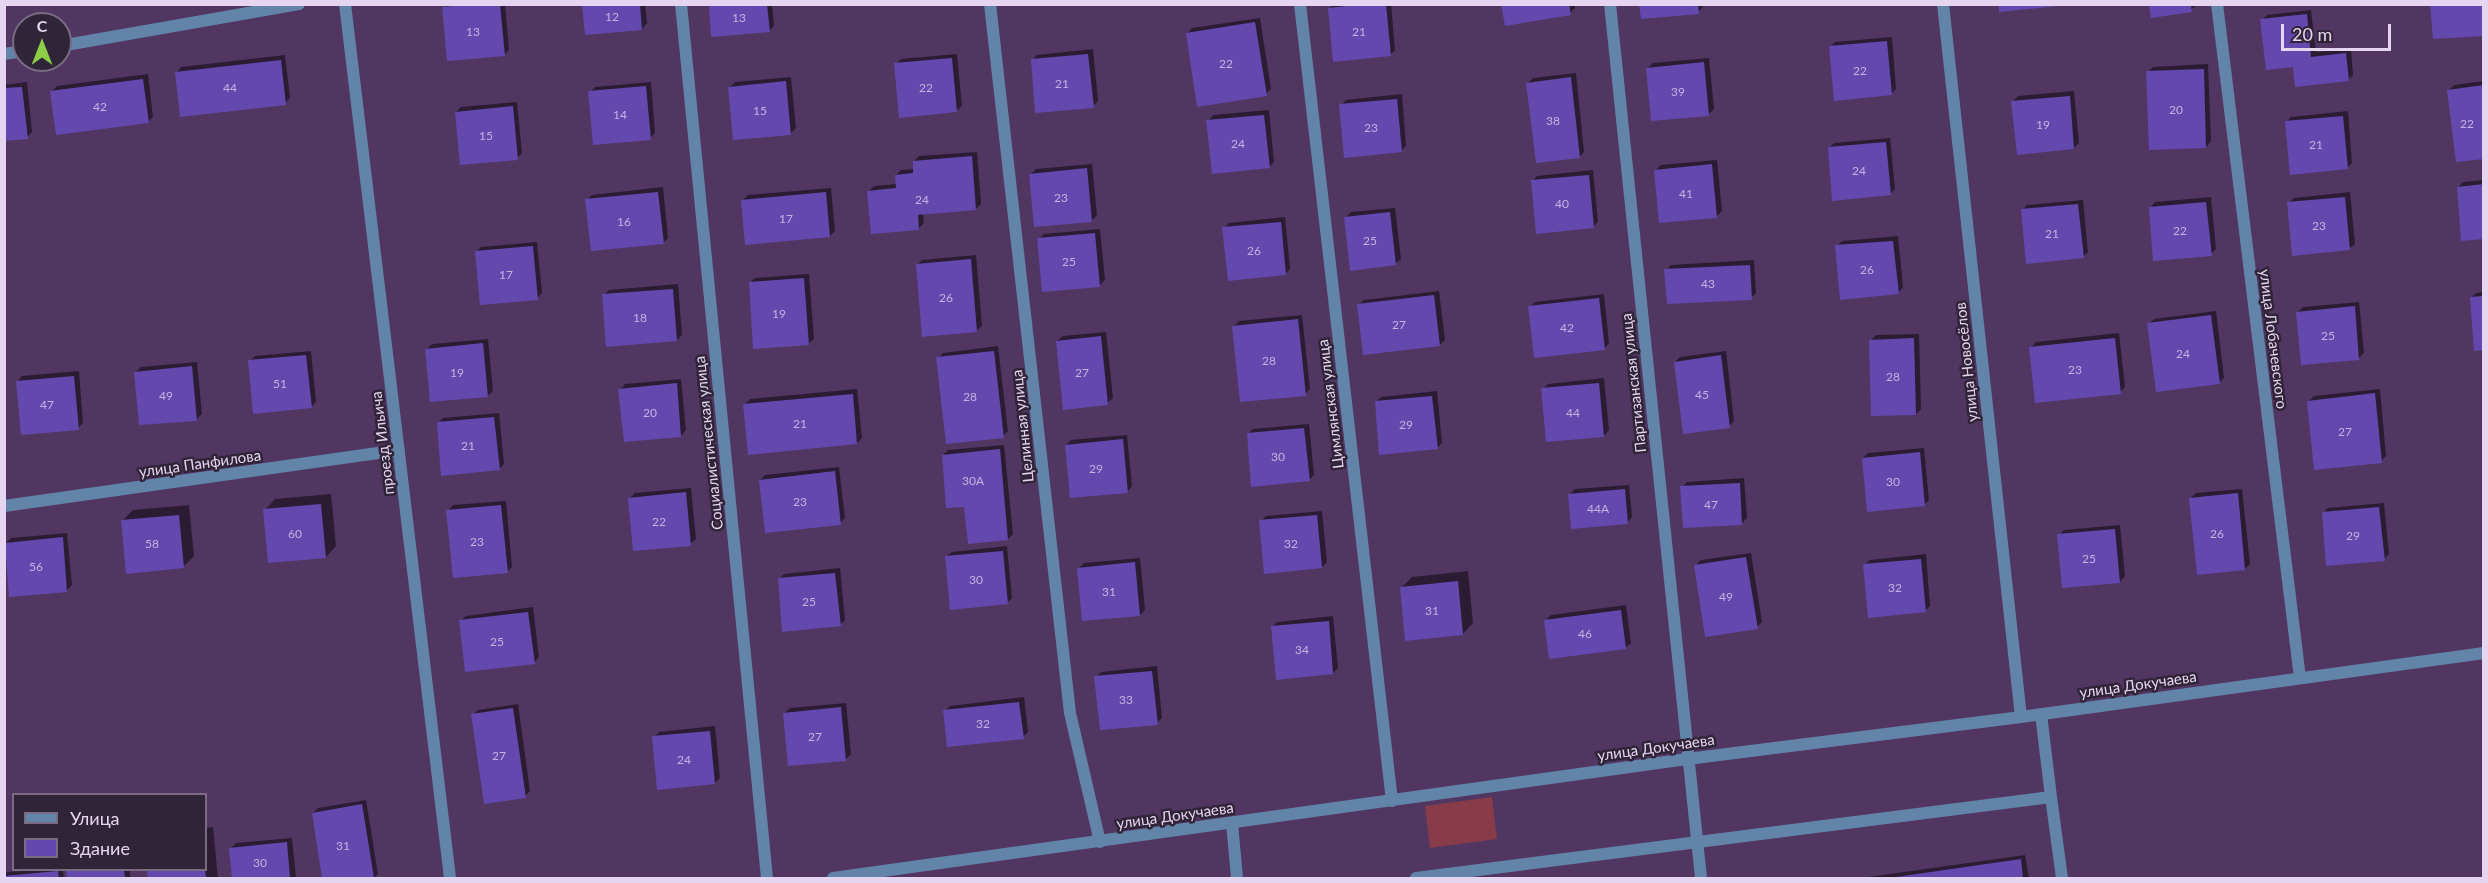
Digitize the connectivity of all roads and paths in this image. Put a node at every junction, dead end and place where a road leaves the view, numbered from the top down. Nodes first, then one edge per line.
1 (299, 4) edge
2 (345, 4) edge
3 (681, 4) edge
4 (990, 4) edge
5 (1300, 4) edge
6 (1610, 4) edge
7 (1942, 4) edge
8 (2217, 4) edge
9 (72, 44) edge
10 (399, 450) junction
11 (4, 506) edge
12 (2484, 653) edge
13 (2300, 678) junction
14 (2041, 714) junction
15 (2021, 717) junction
16 (1687, 759) junction
17 (2051, 796) junction
18 (1392, 801) junction
19 (1232, 823) junction
20 (1100, 842) junction
21 (1697, 842) junction
22 (450, 879) edge
23 (767, 879) edge
24 (833, 879) edge
25 (1237, 879) edge
26 (1416, 879) edge
27 (1701, 879) edge
28 (2062, 879) edge

1 - 9 street
2 - 10 street, проезд Ильича
3 - 23 street, Социалистическая улица
4 - 20 street, Целинная улица
5 - 18 street, Цимлянская улица
6 - 16 street, Партизанская улица
7 - 15 street, улица Новосёлов
8 - 13 street, улица Лобачевского
10 - 11 street, улица Панфилова
10 - 22 street, проезд Ильича
12 - 13 street, улица Докучаева
13 - 14 street, улица Докучаева
14 - 15 street, улица Докучаева
14 - 17 street
15 - 16 street, улица Докучаева
16 - 18 street, улица Докучаева
16 - 21 street
17 - 21 street
17 - 28 street
18 - 19 street, улица Докучаева
19 - 20 street, улица Докучаева
19 - 25 street
20 - 24 street, улица Докучаева
21 - 26 street
21 - 27 street

